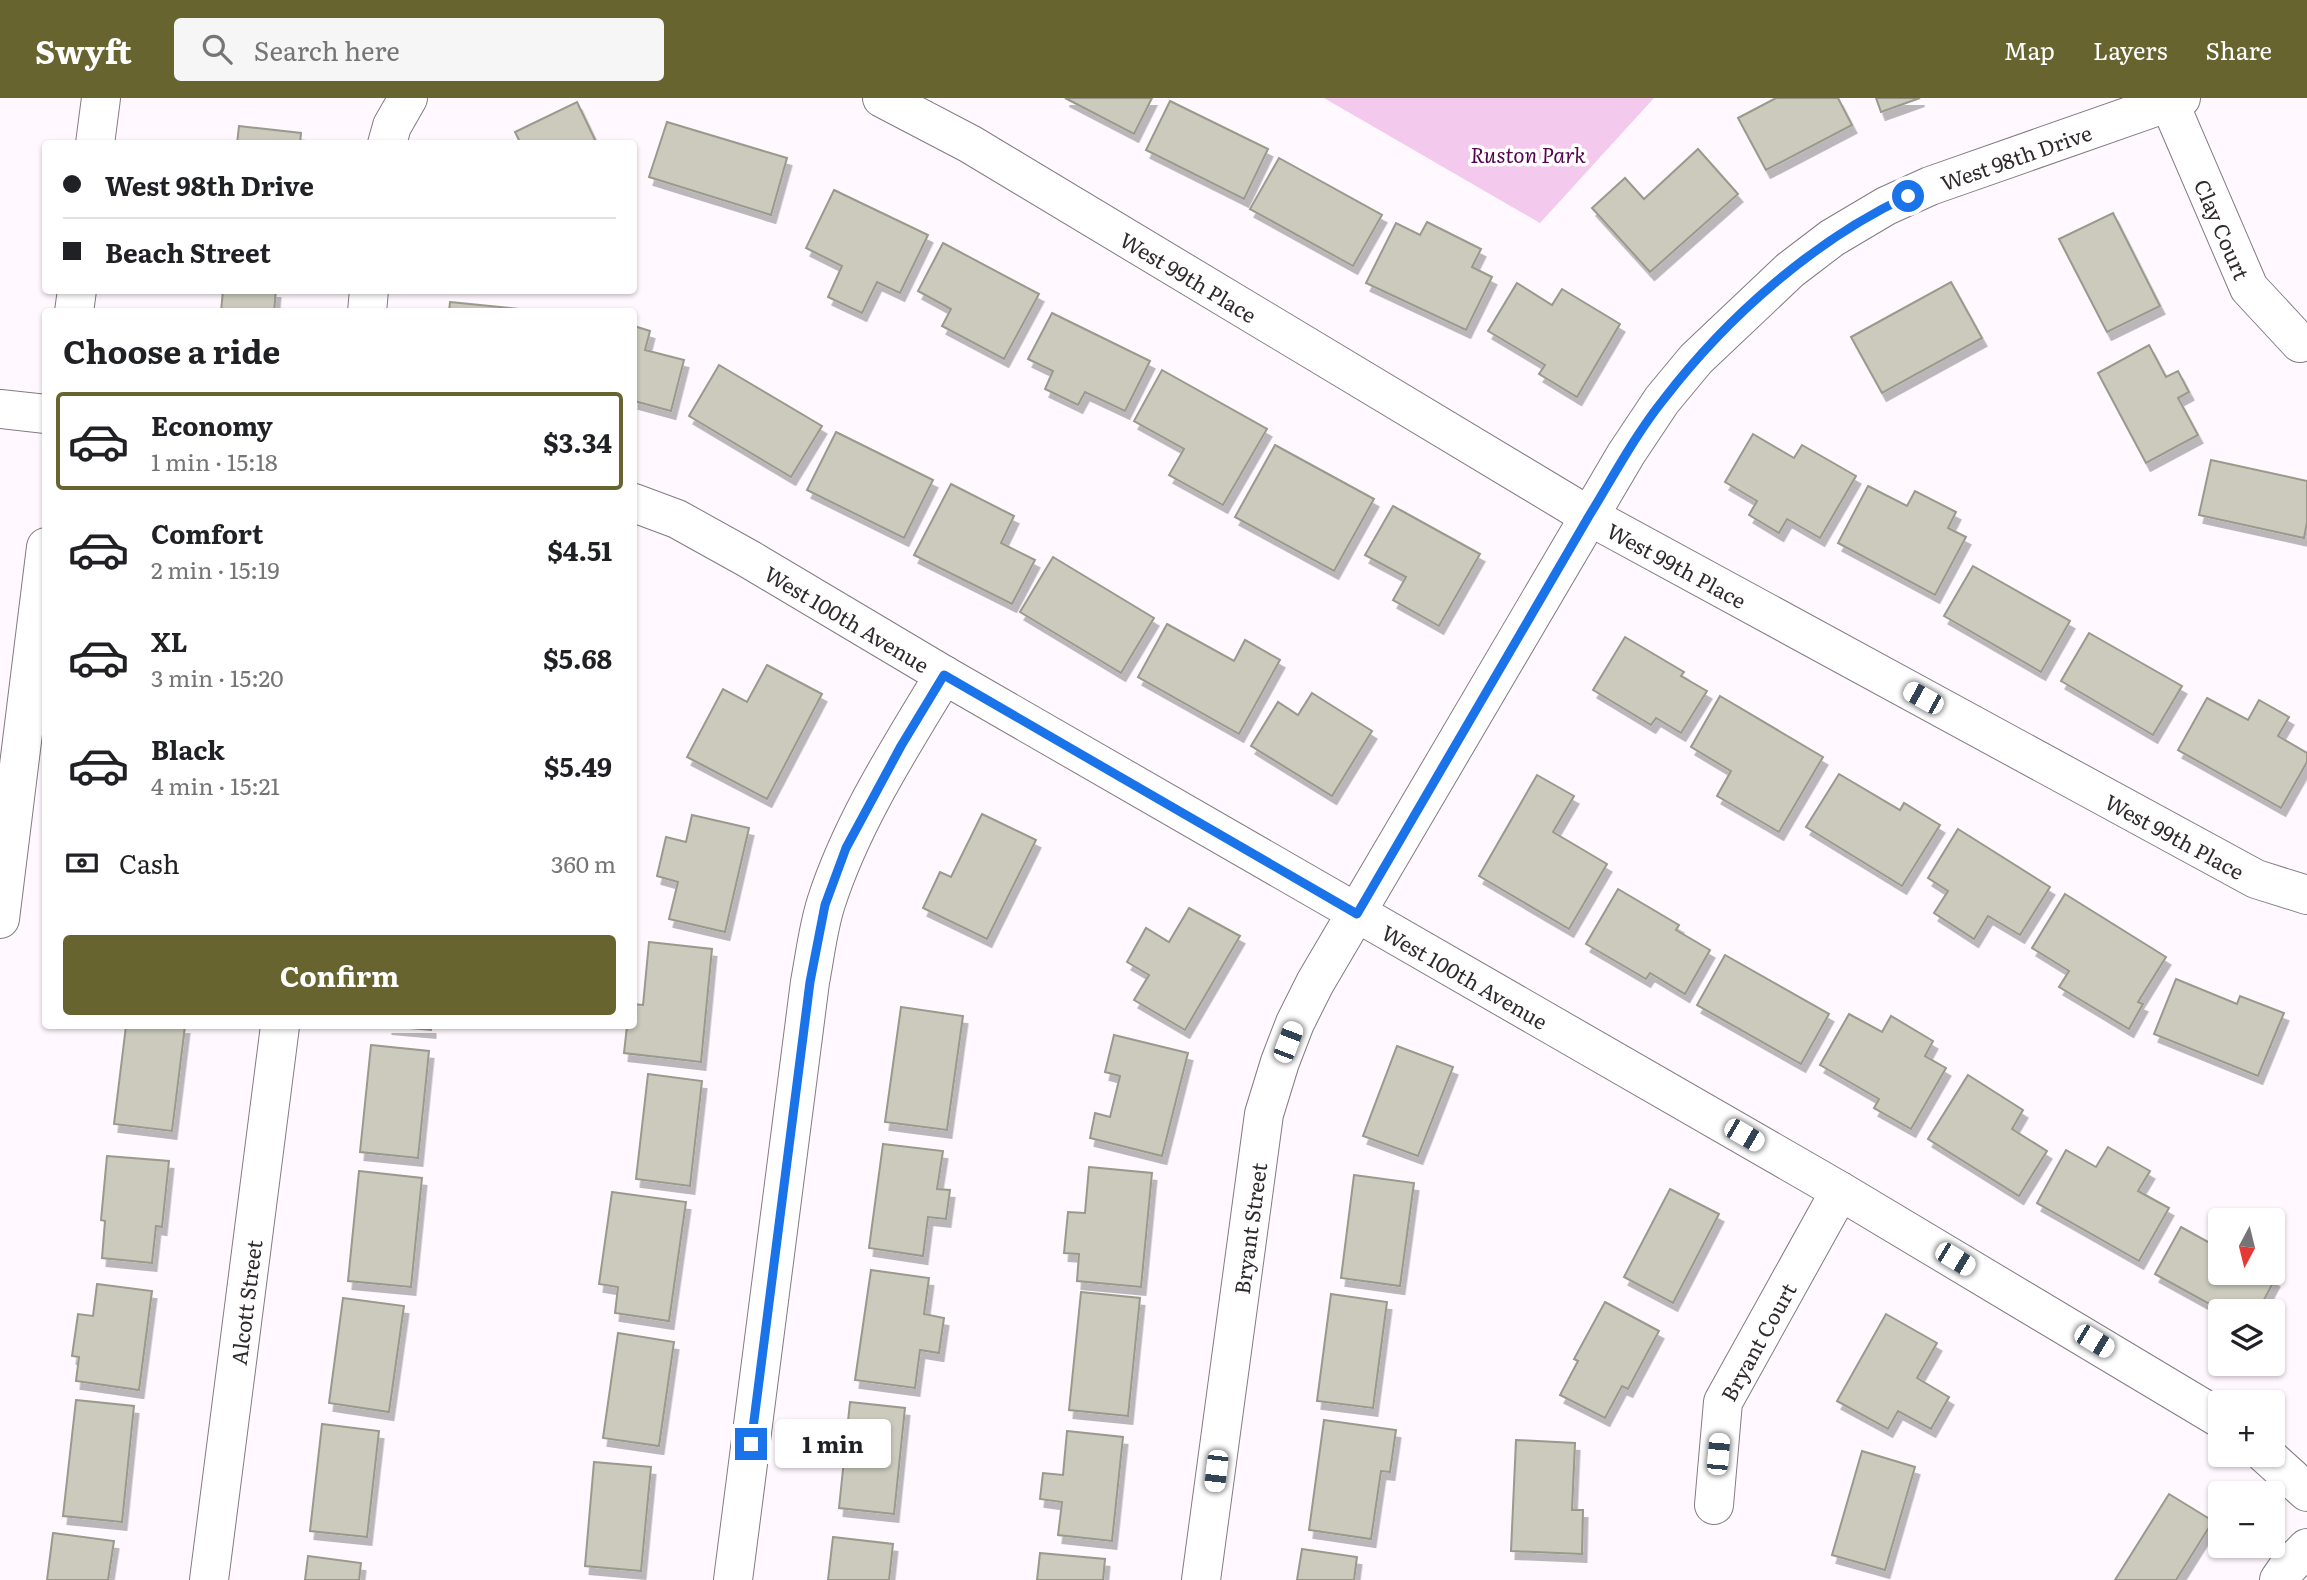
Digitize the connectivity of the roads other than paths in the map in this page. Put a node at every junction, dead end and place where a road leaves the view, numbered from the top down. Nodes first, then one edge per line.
1 (101, 98) edge
2 (408, 98) edge
3 (882, 98) edge
4 (2175, 100) edge
5 (96, 140) edge
6 (388, 140) edge
7 (2300, 343) dead end
8 (0, 409) edge
9 (42, 414) edge
10 (637, 504) edge
11 (1589, 516) junction
12 (42, 579) edge
13 (944, 675) junction
14 (2307, 895) edge
15 (1362, 905) junction
16 (0, 919) edge
17 (280, 1029) edge
18 (1840, 1191) junction
19 (2208, 1411) edge
20 (2279, 1467) edge
21 (2307, 1492) edge
22 (1714, 1505) dead end
23 (2307, 1548) edge
24 (209, 1580) edge
25 (733, 1580) edge
26 (1201, 1580) edge
27 (2279, 1580) edge

1 - 5 street
2 - 6 street
3 - 11 street, West 99th Place
4 - 7 street, Clay Court
4 - 11 street, West 98th Drive
8 - 9 street
10 - 13 street, West 100th Avenue
11 - 14 street, West 99th Place
11 - 15 street, West 98th Drive
12 - 16 street
13 - 15 street, West 100th Avenue
13 - 25 street
15 - 18 street, West 100th Avenue
15 - 26 street, Bryant Street
17 - 24 street, Alcott Street
18 - 19 street, West 100th Avenue
18 - 22 street, Bryant Court
20 - 21 street
23 - 27 street

